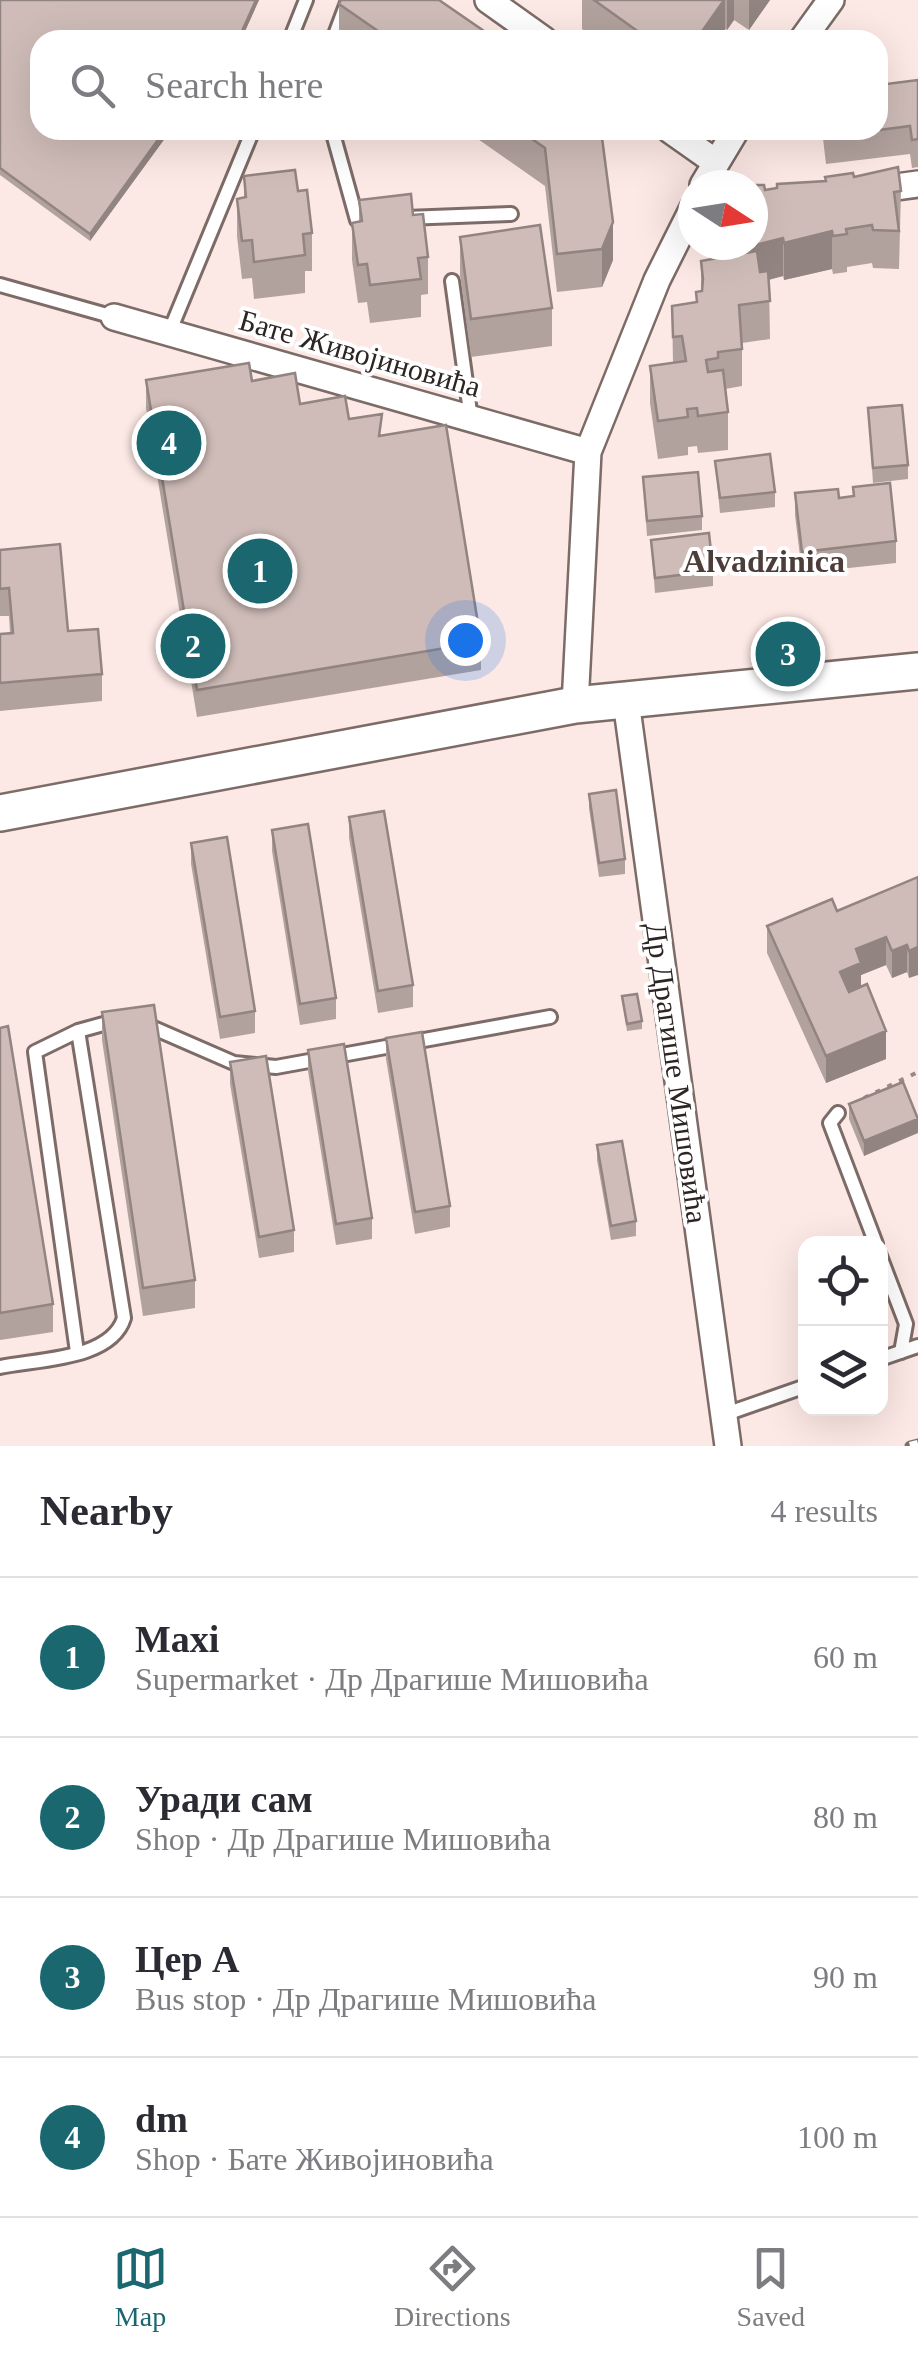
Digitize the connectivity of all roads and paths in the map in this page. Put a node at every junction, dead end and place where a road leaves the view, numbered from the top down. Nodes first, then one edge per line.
1 (306, 0) edge
2 (348, 0) edge
3 (488, 0) edge
4 (831, 0) edge
5 (294, 30) edge
6 (337, 30) edge
7 (530, 30) edge
8 (809, 30) edge
9 (248, 140) edge
10 (335, 140) edge
11 (679, 140) edge
12 (730, 140) edge
13 (706, 170) edge
14 (711, 170) edge
15 (918, 184) edge
16 (845, 194) edge
17 (510, 214) dead end
18 (678, 239) edge
19 (452, 281) dead end
20 (0, 285) edge
21 (114, 317) joint
22 (169, 333) junction
23 (471, 418) junction
24 (588, 452) junction
25 (918, 671) edge
26 (626, 701) junction
27 (575, 705) junction
28 (0, 813) edge
29 (550, 1016) dead end
30 (78, 1031) junction
31 (918, 1072) edge
32 (838, 1113) joint
33 (873, 1236) edge
34 (888, 1277) edge
35 (918, 1346) edge
36 (77, 1352) junction
37 (901, 1352) junction
38 (888, 1356) edge
39 (0, 1367) edge
40 (798, 1389) edge
41 (723, 1415) junction
42 (728, 1446) edge

1 - 5 lane
2 - 6 lane
3 - 7 street
4 - 8 street
9 - 22 lane
10 - 17 lane
11 - 13 street
12 - 14 street
15 - 16 street
18 - 24 street
19 - 23 lane
20 - 21 lane
21 - 22 street, Бате Живојиновића
22 - 23 street, Бате Живојиновића
23 - 24 street, Бате Живојиновића
24 - 27 street
25 - 26 main road
26 - 27 main road
26 - 41 street, Др Драгише Мишовића
27 - 28 main road
29 - 30 lane
30 - 36 lane
30 - 36 lane
31 - 32 path
32 - 33 lane
34 - 37 lane
35 - 37 lane
36 - 39 lane
37 - 38 lane
40 - 41 lane
41 - 42 street, Др Драгише Мишовића

